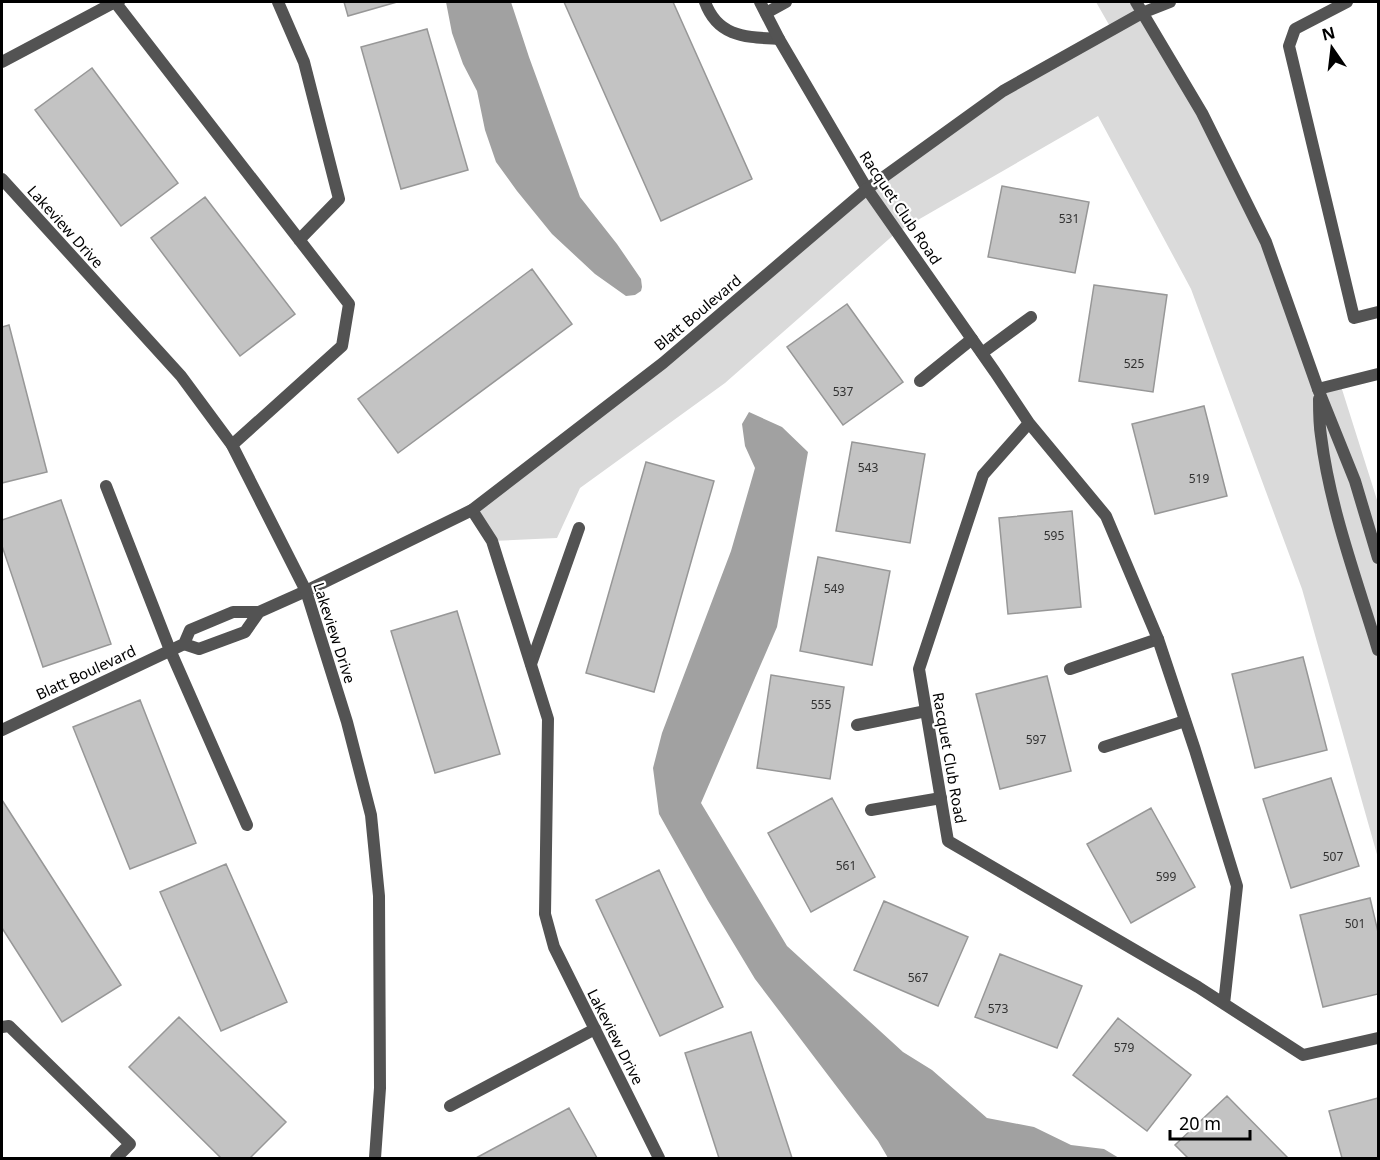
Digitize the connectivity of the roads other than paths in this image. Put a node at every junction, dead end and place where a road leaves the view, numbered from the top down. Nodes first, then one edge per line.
1 (117, 2) edge
2 (278, 2) edge
3 (705, 2) edge
4 (760, 2) edge
5 (786, 2) edge
6 (1136, 2) edge
7 (1155, 2) edge
8 (1170, 2) edge
9 (1347, 2) edge
10 (766, 13) junction
11 (1142, 13) junction
12 (780, 39) junction
13 (2, 62) edge
14 (2, 179) edge
15 (867, 189) junction
16 (299, 240) junction
17 (1378, 312) edge
18 (1031, 317) dead end
19 (972, 339) junction
20 (982, 353) junction
21 (1378, 374) edge
22 (920, 381) dead end
23 (1318, 389) junction
24 (1029, 423) junction
25 (232, 445) junction
26 (106, 486) dead end
27 (472, 510) junction
28 (579, 528) dead end
29 (1378, 558) edge
30 (306, 591) junction
31 (259, 612) junction
32 (1158, 639) junction
33 (184, 644) junction
34 (170, 650) junction
35 (1378, 650) edge
36 (531, 664) junction
37 (1070, 669) dead end
38 (926, 711) junction
39 (1185, 721) junction
40 (857, 725) dead end
41 (2, 730) edge
42 (1104, 747) dead end
43 (941, 798) junction
44 (871, 810) dead end
45 (247, 825) dead end
46 (1224, 1004) junction
47 (2, 1027) edge
48 (595, 1029) junction
49 (1378, 1038) edge
50 (450, 1106) dead end
51 (116, 1158) edge
52 (375, 1158) edge
53 (659, 1158) edge

1 - 13 street
1 - 16 street
2 - 16 street
3 - 12 street
4 - 10 street, Racquet Club Road
5 - 10 street
6 - 11 street
7 - 11 street, Blatt Boulevard
8 - 11 street, Blatt Boulevard
9 - 17 street
10 - 12 street, Racquet Club Road
11 - 15 street, Blatt Boulevard
11 - 23 street
12 - 15 street, Racquet Club Road
14 - 25 street, Lakeview Drive
15 - 19 street, Racquet Club Road
15 - 27 street, Blatt Boulevard
16 - 25 street
18 - 20 street
19 - 20 street, Racquet Club Road
19 - 22 street
20 - 24 street, Racquet Club Road
21 - 23 street
23 - 29 street
23 - 35 street
24 - 32 street, Racquet Club Road
24 - 38 street, Racquet Club Road
25 - 30 street, Lakeview Drive
26 - 34 street
27 - 30 street, Blatt Boulevard
27 - 36 street, Lakeview Drive
28 - 36 street
30 - 31 street, Blatt Boulevard
30 - 52 street, Lakeview Drive
31 - 33 street, Blatt Boulevard
31 - 33 street, Blatt Boulevard
32 - 37 street
32 - 39 street, Racquet Club Road
33 - 34 street, Blatt Boulevard
34 - 41 street, Blatt Boulevard
34 - 45 street
36 - 48 street, Lakeview Drive
38 - 40 street
38 - 43 street, Racquet Club Road
39 - 42 street
39 - 46 street, Racquet Club Road
43 - 44 street
43 - 46 street, Racquet Club Road
46 - 49 street, Racquet Club Road
47 - 51 street
48 - 50 street
48 - 53 street, Lakeview Drive

